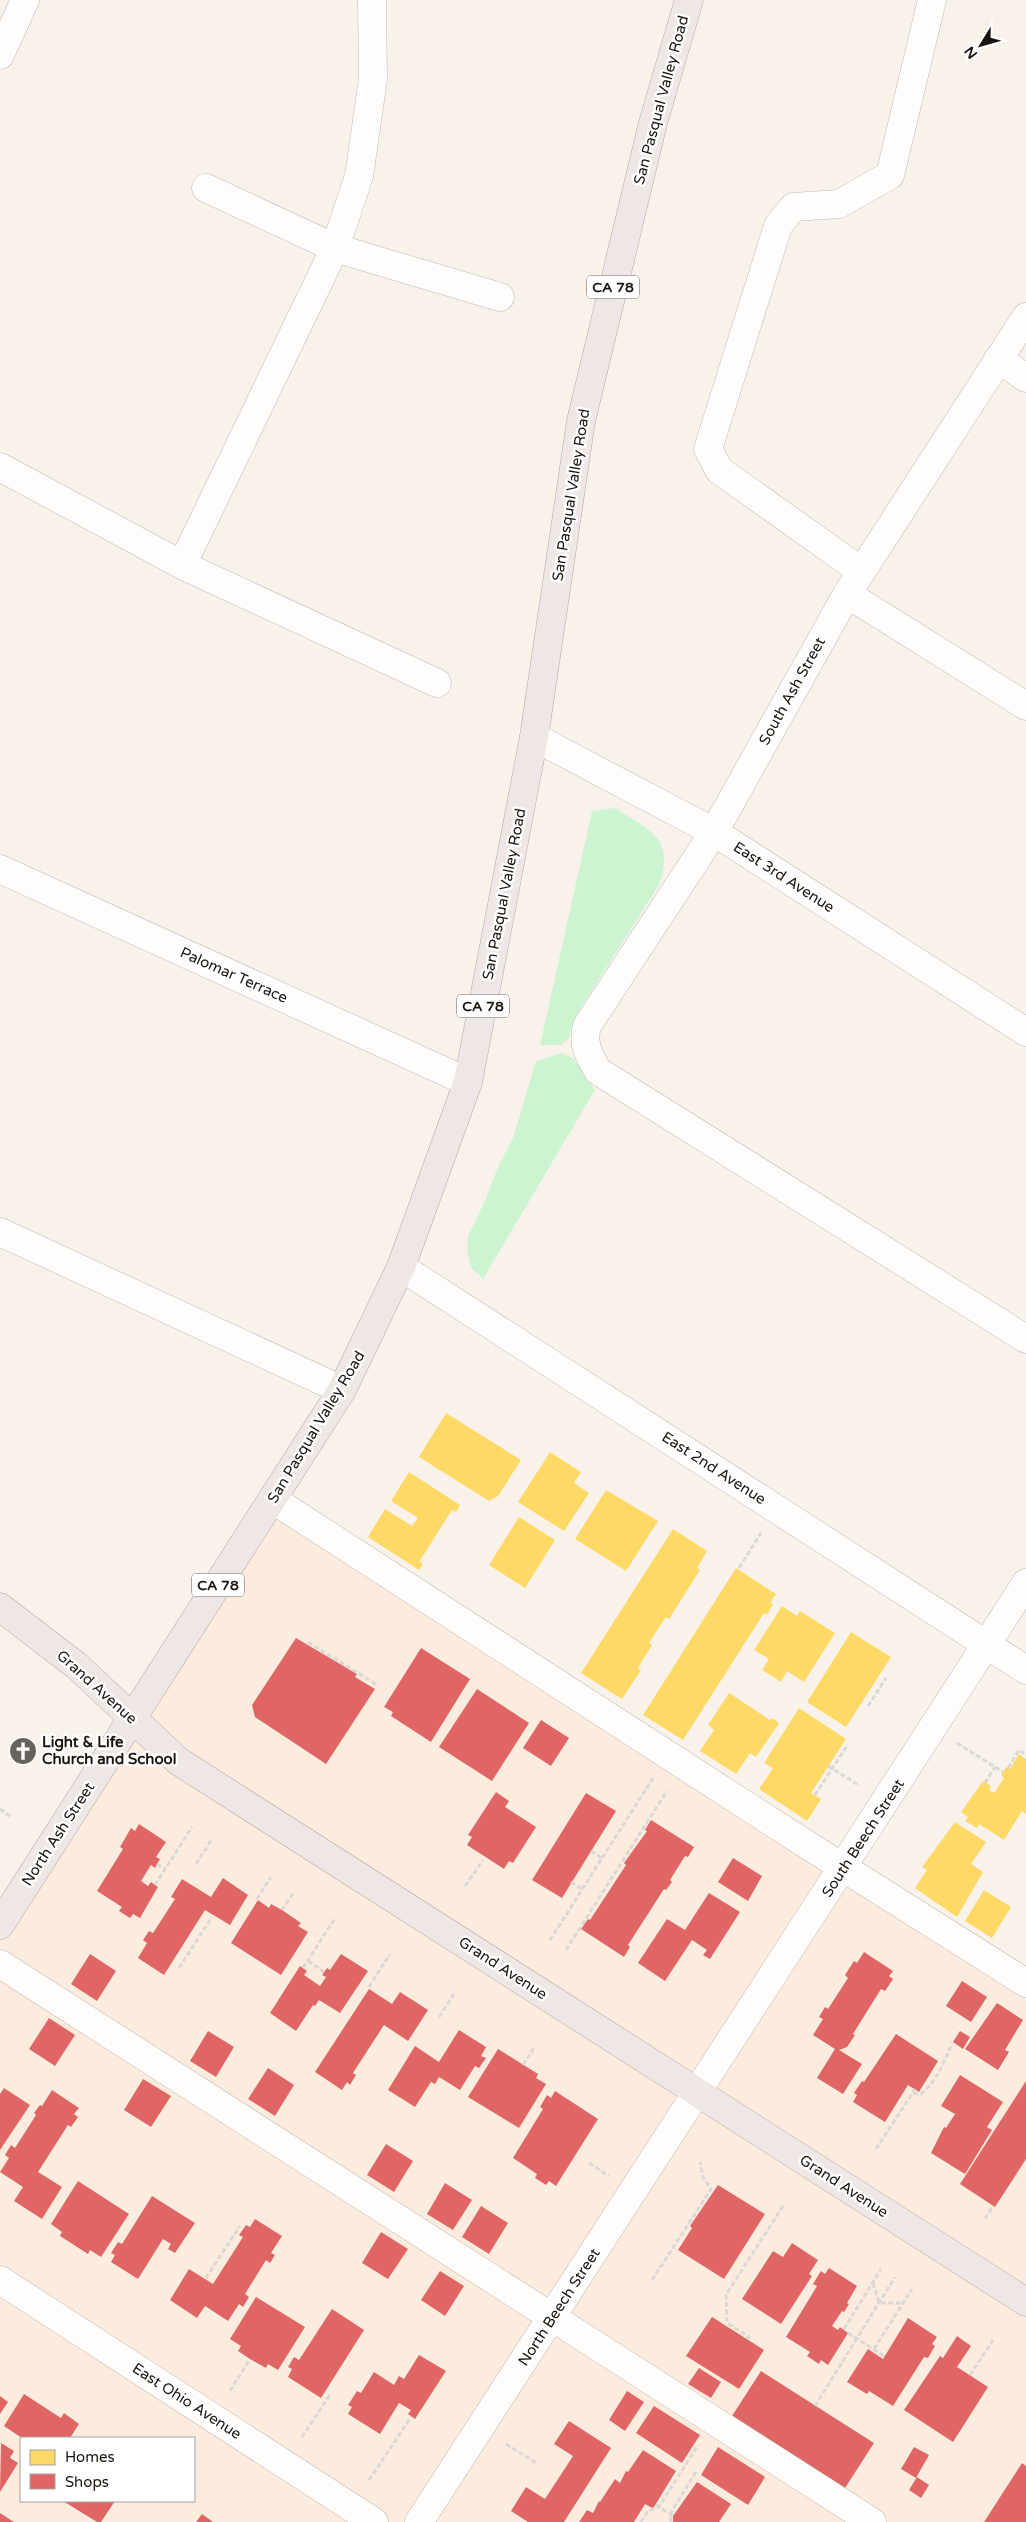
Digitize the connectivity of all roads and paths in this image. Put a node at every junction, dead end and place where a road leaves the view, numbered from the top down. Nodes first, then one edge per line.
1 (372, 0) edge
2 (688, 0) edge
3 (932, 0) edge
4 (15, 7) edge
5 (0, 55) edge
6 (206, 188) dead end
7 (335, 248) junction
8 (500, 297) dead end
9 (1026, 317) edge
10 (998, 359) junction
11 (1026, 378) edge
12 (0, 467) edge
13 (182, 565) junction
14 (861, 571) junction
15 (847, 594) junction
16 (437, 683) dead end
17 (1026, 706) edge
18 (534, 736) junction
19 (714, 832) junction
20 (0, 869) edge
21 (1026, 1032) edge
22 (468, 1082) junction
23 (0, 1232) edge
24 (401, 1268) junction
25 (1026, 1339) edge
26 (342, 1390) junction
27 (272, 1499) junction
28 (763, 1531) dead end
29 (739, 1568) dead end
30 (1026, 1582) edge
31 (0, 1607) edge
32 (308, 1642) dead end
33 (987, 1644) junction
34 (1026, 1670) edge
35 (886, 1678) dead end
36 (379, 1686) dead end
37 (868, 1706) dead end
38 (132, 1718) junction
39 (957, 1743) dead end
40 (848, 1744) dead end
41 (1026, 1755) edge
42 (676, 1760) junction
43 (830, 1767) junction
44 (995, 1767) junction
45 (1008, 1768) dead end
46 (1003, 1772) dead end
47 (985, 1783) dead end
48 (860, 1786) dead end
49 (815, 1795) dead end
50 (0, 1809) edge
51 (11, 1817) dead end
52 (192, 1827) dead end
53 (212, 1839) dead end
54 (591, 1852) dead end
55 (602, 1858) junction
56 (483, 1860) dead end
57 (158, 1864) dead end
58 (196, 1864) dead end
59 (844, 1867) junction
60 (165, 1869) junction
61 (271, 1877) dead end
62 (572, 1882) dead end
63 (155, 1885) dead end
64 (465, 1886) dead end
65 (582, 1889) junction
66 (294, 1892) dead end
67 (257, 1899) dead end
68 (282, 1910) dead end
69 (212, 1917) dead end
70 (335, 1918) dead end
71 (0, 1926) edge
72 (550, 1940) dead end
73 (566, 1950) dead end
74 (390, 1954) dead end
75 (308, 1961) junction
76 (0, 1964) edge
77 (179, 1968) dead end
78 (303, 1968) dead end
79 (324, 1972) dead end
80 (1026, 1983) edge
81 (369, 1986) dead end
82 (454, 1994) dead end
83 (439, 2018) dead end
84 (952, 2043) dead end
85 (535, 2046) dead end
86 (523, 2065) dead end
87 (698, 2092) junction
88 (876, 2149) dead end
89 (700, 2162) dead end
90 (589, 2163) dead end
91 (610, 2176) dead end
92 (783, 2206) dead end
93 (993, 2206) dead end
94 (985, 2219) dead end
95 (240, 2226) dead end
96 (881, 2269) dead end
97 (895, 2277) dead end
98 (206, 2278) dead end
99 (0, 2280) edge
100 (652, 2280) dead end
101 (872, 2282) junction
102 (912, 2289) dead end
103 (1026, 2302) edge
104 (879, 2303) junction
105 (903, 2303) junction
106 (551, 2316) junction
107 (844, 2329) dead end
108 (848, 2334) dead end
109 (747, 2339) dead end
110 (856, 2339) junction
111 (993, 2340) dead end
112 (874, 2350) junction
113 (884, 2356) dead end
114 (250, 2359) dead end
115 (970, 2376) dead end
116 (230, 2391) dead end
117 (331, 2393) dead end
118 (815, 2406) dead end
119 (411, 2417) dead end
120 (302, 2437) dead end
121 (699, 2443) dead end
122 (506, 2444) dead end
123 (538, 2464) dead end
124 (697, 2470) dead end
125 (369, 2480) dead end
126 (657, 2506) junction
127 (672, 2515) junction
128 (374, 2522) edge
129 (420, 2522) edge
130 (641, 2522) edge
131 (671, 2522) edge
132 (872, 2522) edge

1 - 7 street
2 - 18 main road, San Pasqual Valley Road / CA 78
3 - 14 street
4 - 5 street
6 - 7 street
7 - 8 street
7 - 13 street
9 - 10 street, South Ash Street
10 - 11 street
10 - 14 street, South Ash Street
12 - 13 street
13 - 16 street
14 - 15 street, South Ash Street
15 - 17 street
15 - 19 street, South Ash Street
18 - 19 street, East 3rd Avenue
18 - 22 main road, San Pasqual Valley Road / CA 78
19 - 21 street, East 3rd Avenue
19 - 25 street, South Ash Street
20 - 22 street, Palomar Terrace
22 - 24 main road, San Pasqual Valley Road / CA 78
23 - 26 street
24 - 26 main road, San Pasqual Valley Road / CA 78
24 - 33 street, East 2nd Avenue
26 - 27 main road, San Pasqual Valley Road / CA 78
27 - 38 main road, San Pasqual Valley Road / CA 78
27 - 42 street
28 - 29 path
30 - 33 street, South Beech Street
31 - 38 main road, Grand Avenue
32 - 36 path
33 - 34 street, East 2nd Avenue
33 - 59 street, South Beech Street
35 - 37 path
38 - 71 main road, North Ash Street / CA 78
38 - 87 main road, Grand Avenue
39 - 44 path
40 - 43 path
41 - 45 path
42 - 55 path
42 - 59 street
42 - 73 path
43 - 48 path
43 - 49 path
44 - 46 path
44 - 47 path
50 - 51 path
52 - 60 path
53 - 58 path
54 - 55 path
55 - 65 path
56 - 64 path
57 - 60 path
59 - 80 street
59 - 87 street, South Beech Street
60 - 63 path
61 - 67 path
62 - 65 path
65 - 72 path
66 - 68 path
69 - 77 path
70 - 75 path
74 - 81 path
75 - 78 path
75 - 79 path
76 - 106 street
82 - 83 path
84 - 88 path
85 - 86 path
87 - 103 main road, Grand Avenue
87 - 106 street, North Beech Street
89 - 100 path
90 - 91 path
92 - 109 path
93 - 94 path
95 - 98 path
96 - 101 path
97 - 104 path
99 - 128 street, East Ohio Avenue
101 - 104 path
101 - 107 path
102 - 105 path
104 - 105 path
104 - 110 path
105 - 112 path
106 - 129 street, North Beech Street
106 - 132 street
108 - 110 path
110 - 112 path
110 - 118 path
111 - 115 path
112 - 113 path
114 - 116 path
117 - 120 path
119 - 125 path
121 - 126 path
122 - 123 path
124 - 127 path
126 - 127 path
126 - 130 path
127 - 131 path

